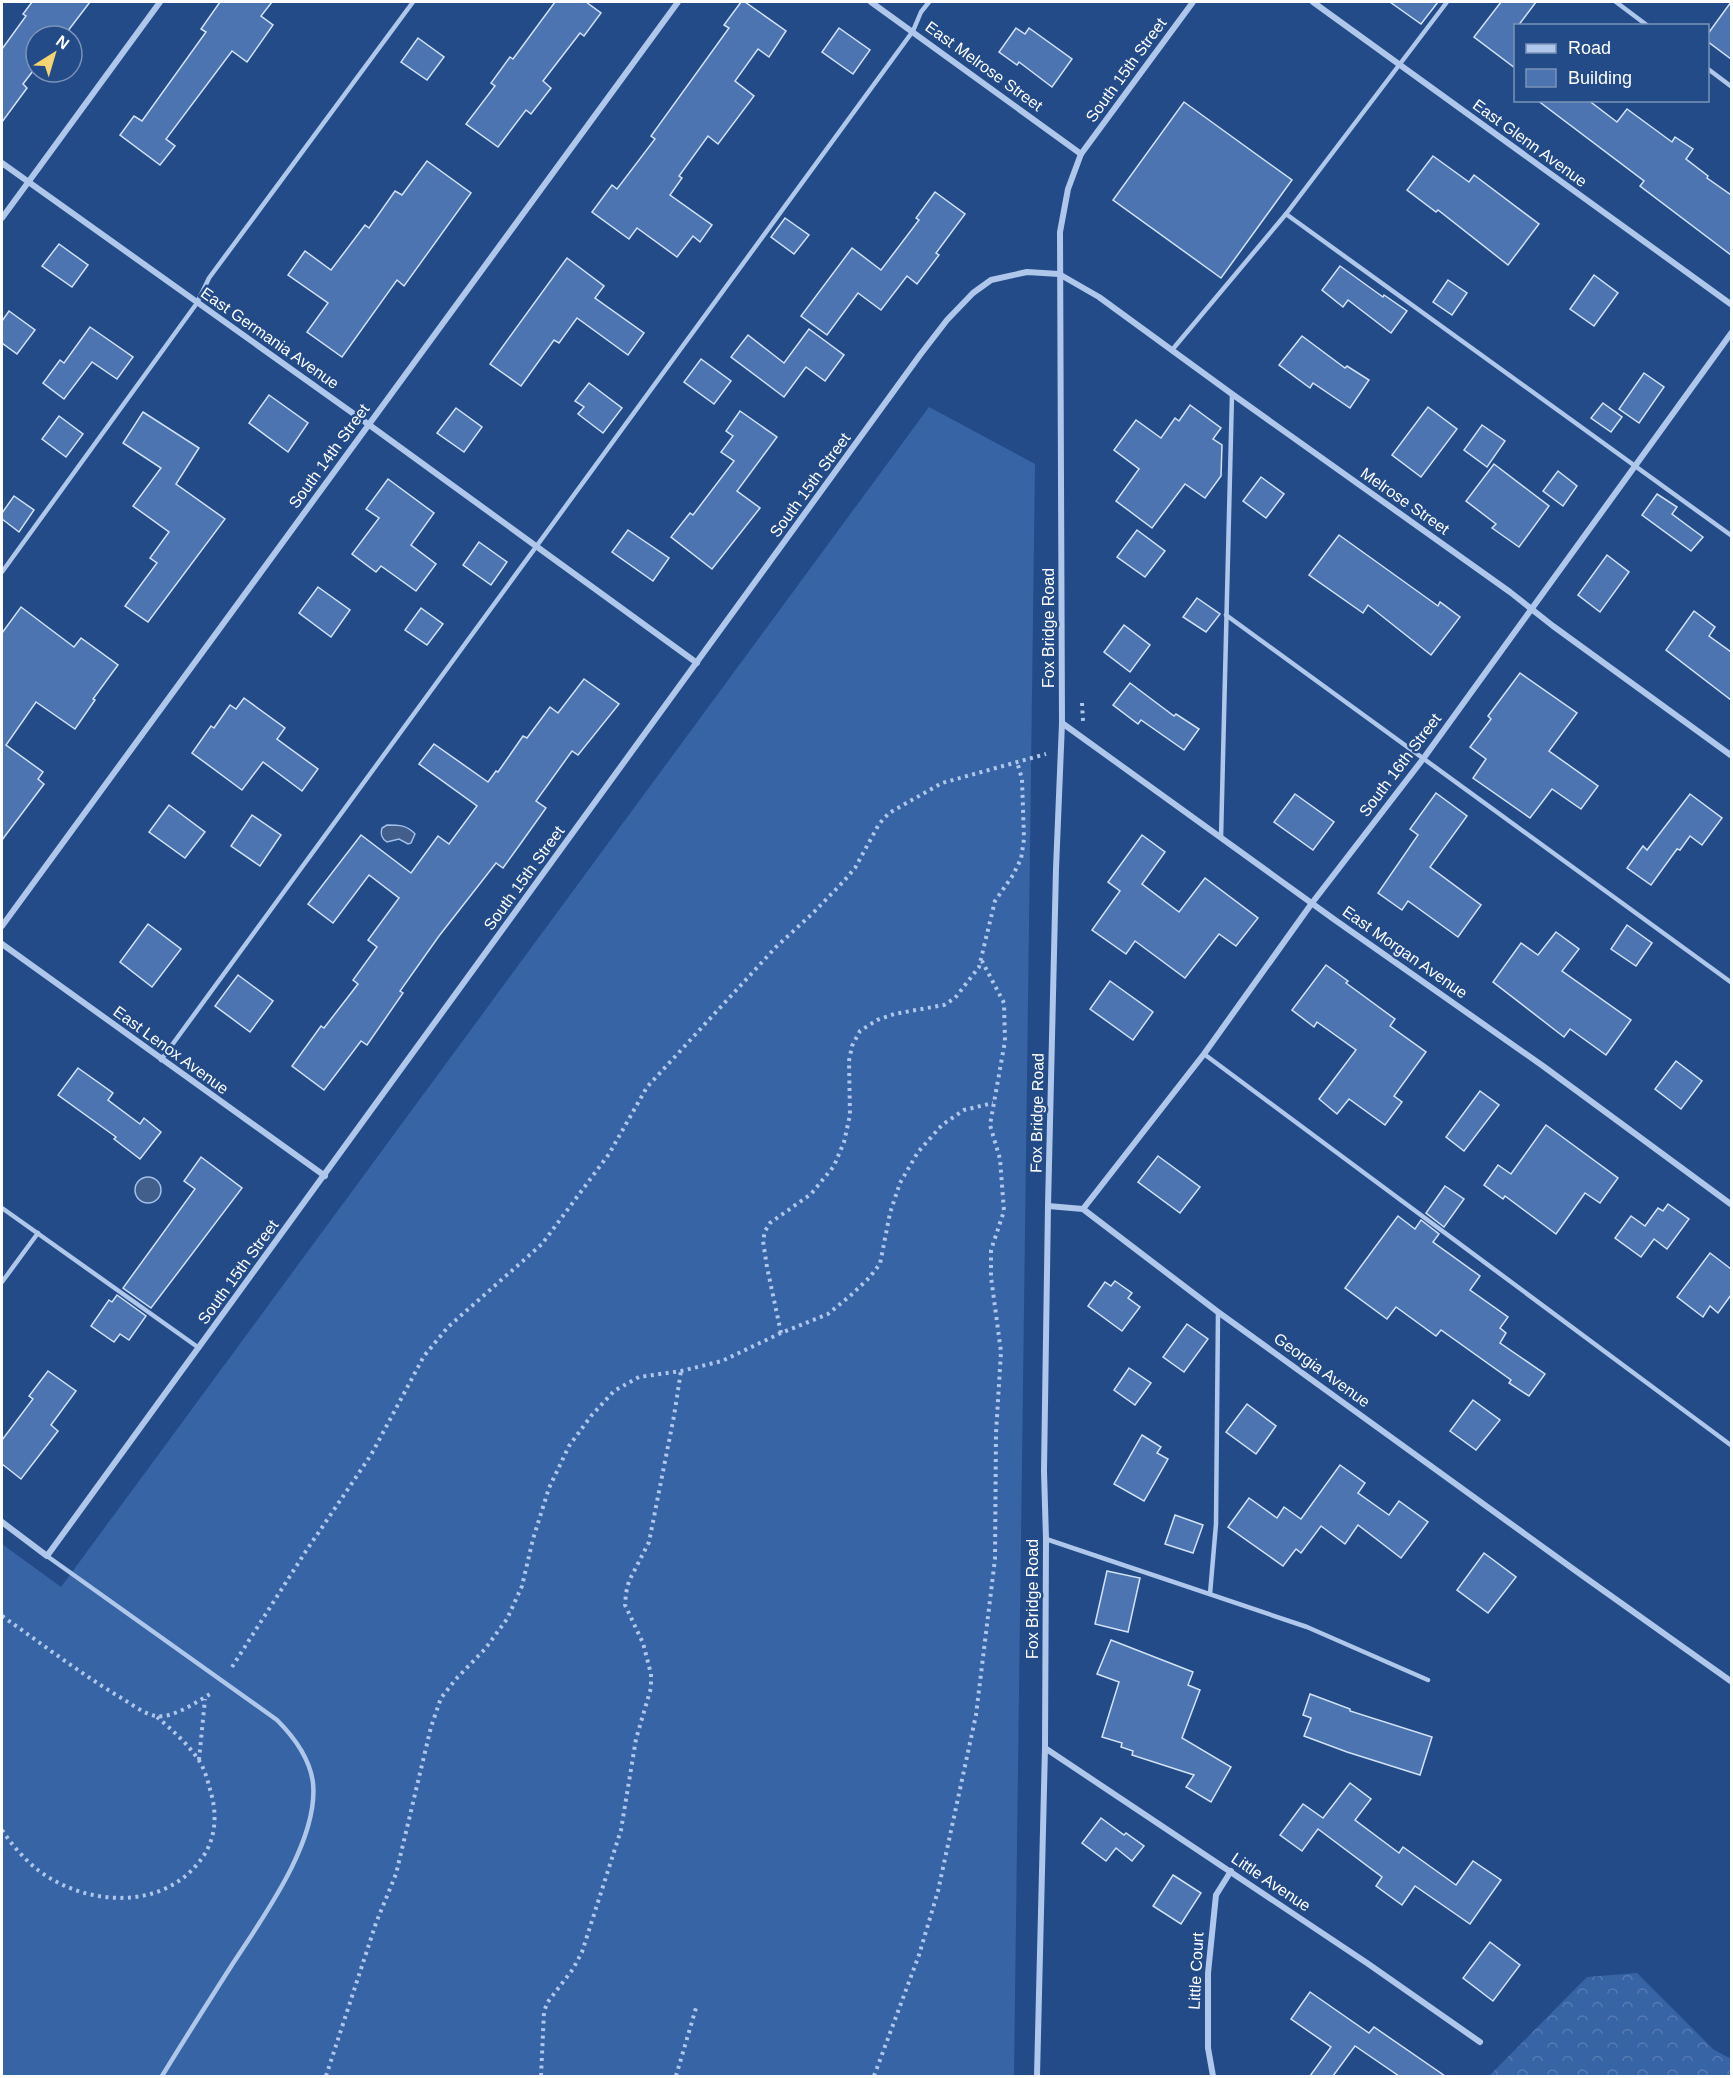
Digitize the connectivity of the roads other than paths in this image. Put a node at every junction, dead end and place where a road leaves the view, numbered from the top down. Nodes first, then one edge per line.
1 (160, 2) edge
2 (413, 2) edge
3 (678, 2) edge
4 (871, 2) edge
5 (929, 2) edge
6 (1192, 2) edge
7 (1313, 2) edge
8 (1447, 2) edge
9 (1616, 2) edge
10 (1645, 24) edge
11 (913, 32) junction
12 (1400, 65) junction
13 (1709, 70) edge
14 (1731, 87) edge
15 (1081, 153) junction
16 (2, 163) edge
17 (28, 182) junction
18 (1286, 214) junction
19 (2, 218) edge
20 (1059, 273) junction
21 (197, 303) junction
22 (1731, 305) edge
23 (1731, 332) edge
24 (1173, 350) junction
25 (1232, 394) junction
26 (368, 424) junction
27 (1635, 465) junction
28 (1731, 536) edge
29 (536, 546) junction
30 (2, 572) edge
31 (1532, 608) junction
32 (1226, 615) junction
33 (697, 663) junction
34 (1062, 723) junction
35 (1731, 756) edge
36 (1423, 759) junction
37 (1221, 838) junction
38 (1312, 903) junction
39 (2, 926) edge
40 (2, 944) edge
41 (1731, 982) edge
42 (1204, 1054) junction
43 (161, 1060) junction
44 (325, 1176) junction
45 (1731, 1205) edge
46 (1048, 1206) junction
47 (2, 1208) edge
48 (1083, 1209) junction
49 (38, 1233) junction
50 (2, 1282) edge
51 (1218, 1312) junction
52 (199, 1348) junction
53 (1731, 1446) edge
54 (2, 1522) edge
55 (1046, 1539) junction
56 (47, 1556) junction
57 (1210, 1594) junction
58 (1428, 1680) dead end
59 (1731, 1682) edge
60 (1045, 1748) junction
61 (1231, 1871) junction
62 (1480, 2042) dead end
63 (162, 2076) edge
64 (1037, 2076) edge
65 (1213, 2076) edge

1 - 17 street
2 - 21 lane
3 - 26 street, South 14th Street
4 - 11 street, East Melrose Street
5 - 11 lane
6 - 15 street, South 15th Street
7 - 12 street, East Glenn Avenue
8 - 12 lane
9 - 10 lane
11 - 15 street, East Melrose Street
11 - 29 lane
12 - 18 lane
12 - 22 street, East Glenn Avenue
13 - 14 lane
15 - 20 street, Fox Bridge Road
16 - 17 street, East Germania Avenue
17 - 19 street
17 - 21 street, East Germania Avenue
18 - 24 lane
18 - 27 lane
20 - 24 street, Melrose Street
20 - 33 street, South 15th Street
20 - 34 street, Fox Bridge Road
21 - 26 street, East Germania Avenue
21 - 30 lane
23 - 27 street, South 16th Street
24 - 25 street, Melrose Street
25 - 31 street, Melrose Street
25 - 32 lane
26 - 29 street, East Germania Avenue
26 - 39 street, South 14th Street
27 - 28 lane
27 - 31 street, South 16th Street
29 - 33 street, East Germania Avenue
29 - 43 lane
31 - 35 street, Melrose Street
31 - 36 street, South 16th Street
32 - 36 lane
32 - 37 lane
33 - 44 street, South 15th Street
34 - 37 street, East Morgan Avenue
34 - 46 street, Fox Bridge Road
36 - 38 street, South 16th Street
36 - 41 lane
37 - 38 street, East Morgan Avenue
38 - 42 street, South 16th Street
38 - 45 street, East Morgan Avenue
40 - 43 street, East Lenox Avenue
42 - 48 street, South 16th Street
42 - 53 lane
43 - 44 street, East Lenox Avenue
44 - 52 street, South 15th Street
46 - 48 street
46 - 55 street, Fox Bridge Road
47 - 49 lane
48 - 51 street, Georgia Avenue
49 - 50 lane
49 - 52 lane
51 - 57 lane
51 - 59 street, Georgia Avenue
52 - 56 street, South 15th Street
54 - 56 street
55 - 57 lane
55 - 60 street, Fox Bridge Road
56 - 63 lane
57 - 58 lane
60 - 61 street, Little Avenue
60 - 64 street, Fox Bridge Road
61 - 62 street, Little Avenue
61 - 65 street, Little Court

